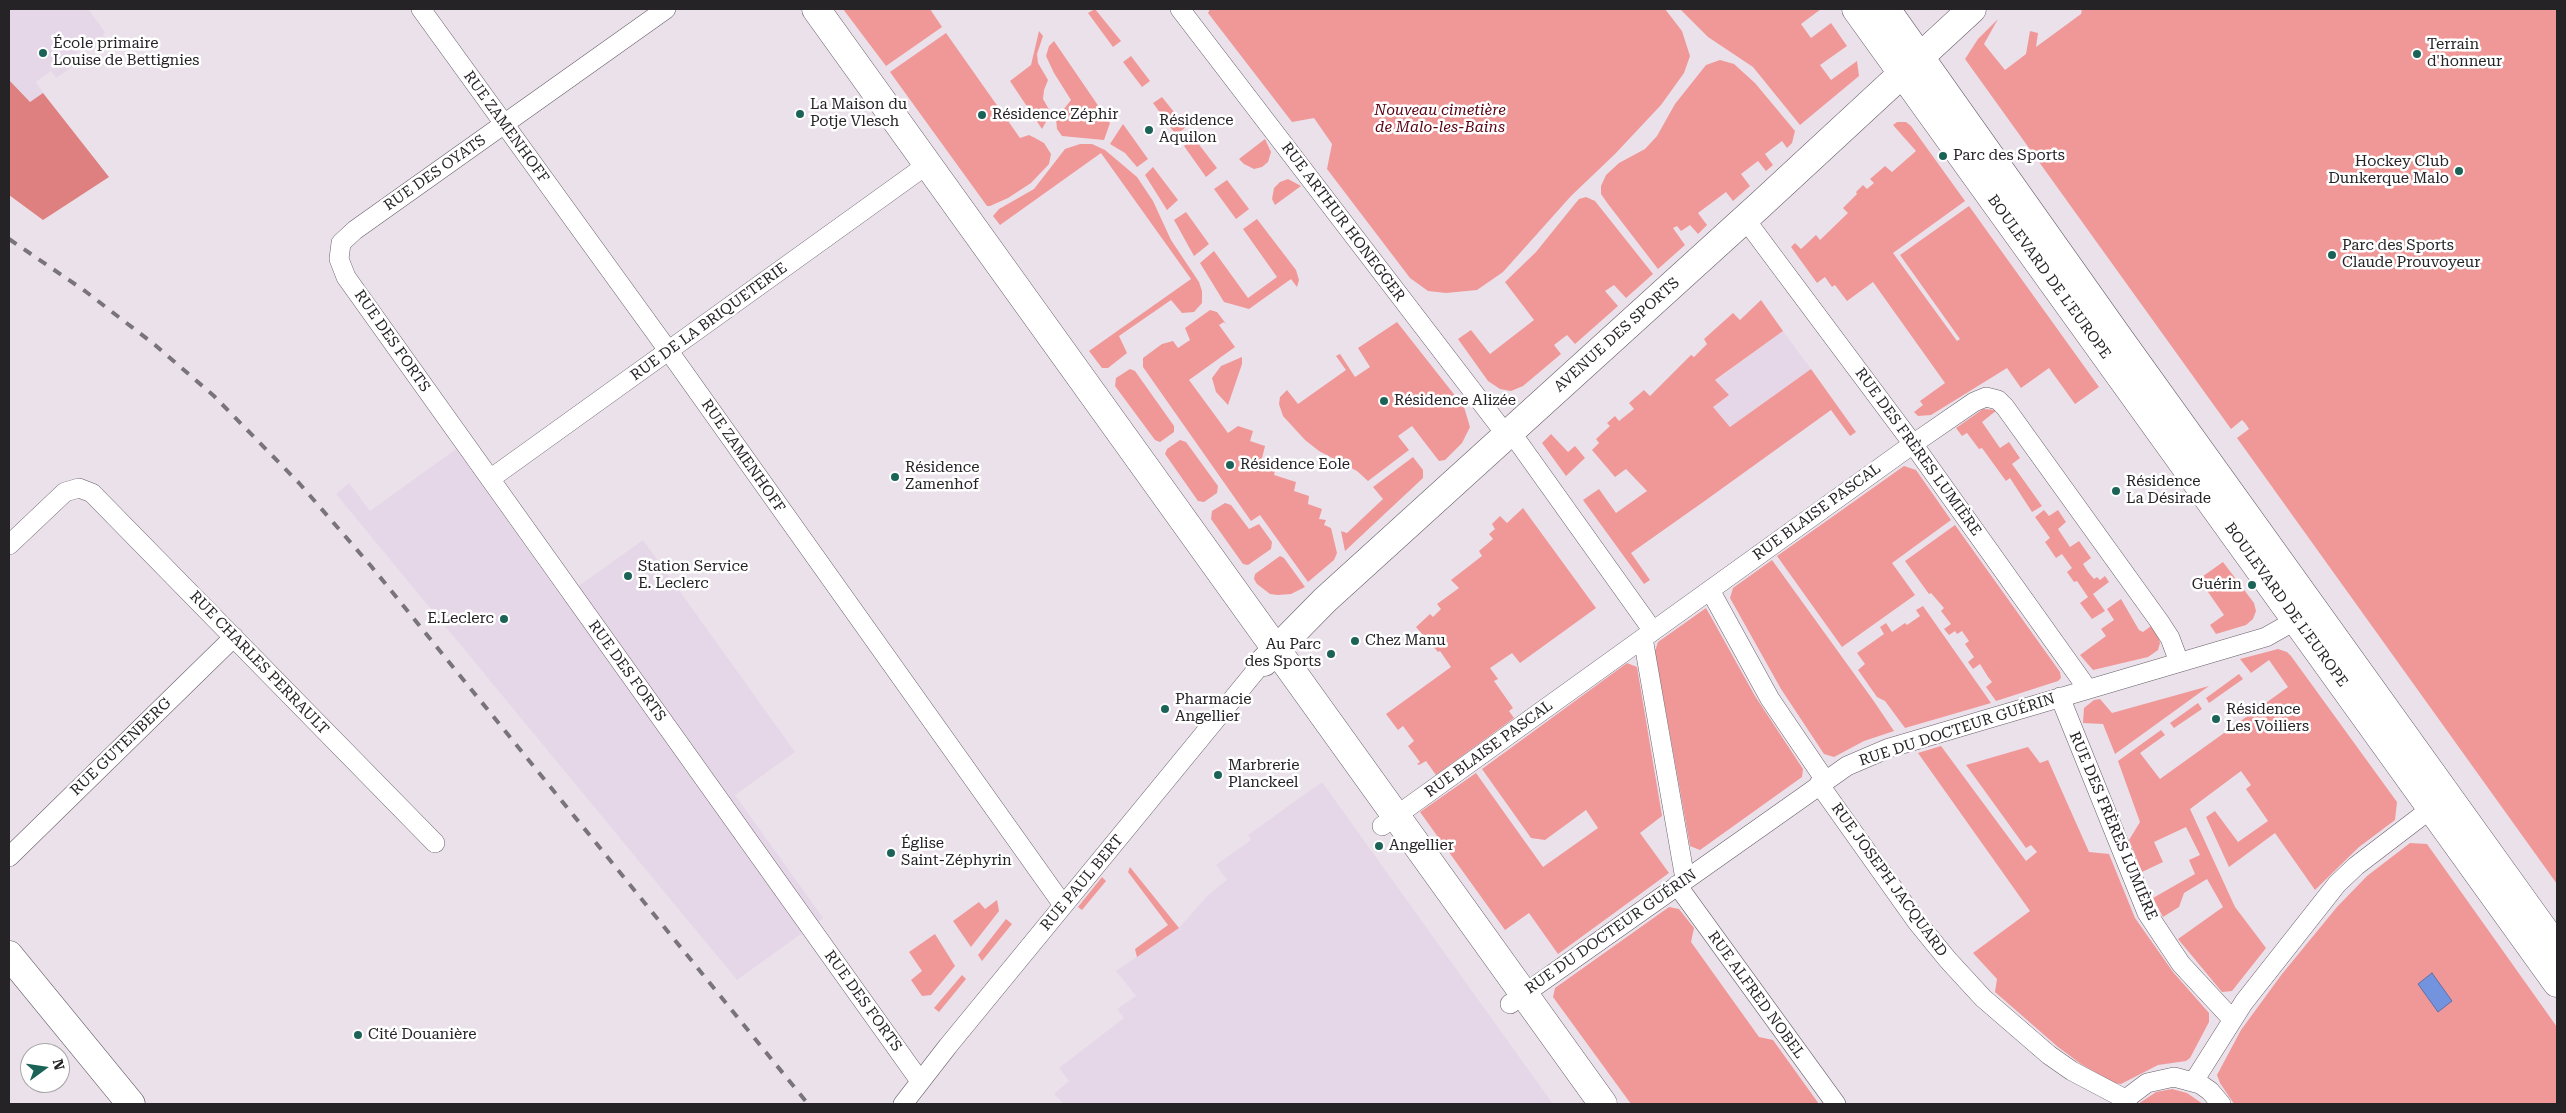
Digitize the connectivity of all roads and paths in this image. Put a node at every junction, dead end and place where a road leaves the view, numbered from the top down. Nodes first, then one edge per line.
1 (420, 9) edge
2 (666, 9) edge
3 (796, 9) edge
4 (816, 9) edge
5 (1180, 9) edge
6 (1856, 9) edge
7 (1886, 9) edge
8 (1972, 9) edge
9 (1912, 66) junction
10 (504, 125) junction
11 (921, 169) junction
12 (1745, 219) junction
13 (339, 259) joint
14 (669, 351) junction
15 (1509, 434) junction
16 (1913, 444) junction
17 (490, 479) junction
18 (9, 545) edge
19 (1710, 590) junction
20 (2306, 615) junction
21 (1648, 634) junction
22 (234, 637) junction
23 (1269, 655) junction
24 (2180, 662) junction
25 (2087, 688) junction
26 (2060, 697) junction
27 (1822, 782) junction
28 (2440, 802) junction
29 (1389, 821) junction
30 (435, 843) dead end
31 (9, 857) edge
32 (1681, 882) junction
33 (1063, 905) junction
34 (2557, 948) edge
35 (9, 955) edge
36 (2557, 983) edge
37 (1517, 999) junction
38 (2232, 1019) junction
39 (920, 1081) junction
40 (2194, 1081) junction
41 (2126, 1102) edge
42 (131, 1104) edge
43 (903, 1104) edge
44 (1582, 1104) edge
45 (1603, 1104) edge
46 (1836, 1104) edge
47 (2221, 1104) edge

1 - 10 street, RUE ZAMENHOFF
2 - 10 street, RUE DES OYATS
3 - 11 street
4 - 11 street
5 - 15 street, RUE ARTHUR HONEGGER
6 - 9 street, BOULEVARD DE L'EUROPE
7 - 9 street, BOULEVARD DE L'EUROPE
8 - 9 street, AVENUE DES SPORTS
9 - 12 street, AVENUE DES SPORTS
9 - 20 street, BOULEVARD DE L'EUROPE
10 - 13 street, RUE DES OYATS
10 - 14 street, RUE ZAMENHOFF
11 - 14 street, RUE DE LA BRIQUETERIE
11 - 23 street
12 - 15 street, AVENUE DES SPORTS
12 - 16 street, RUE DES FRÈRES LUMIÈRE
13 - 17 street, RUE DES FORTS
14 - 17 street, RUE DE LA BRIQUETERIE
14 - 33 street, RUE ZAMENHOFF
15 - 21 street, RUE ARTHUR HONEGGER
15 - 23 street, AVENUE DES SPORTS
16 - 19 street, RUE BLAISE PASCAL
16 - 24 street, RUE BLAISE PASCAL
16 - 25 street, RUE DES FRÈRES LUMIÈRE
17 - 39 street, RUE DES FORTS
18 - 22 street, RUE CHARLES PERRAULT
19 - 21 street, RUE BLAISE PASCAL
19 - 27 street, RUE JOSEPH JACQUARD
20 - 24 street, RUE DU DOCTEUR GUÉRIN
20 - 28 street, BOULEVARD DE L'EUROPE
21 - 29 street, RUE BLAISE PASCAL
21 - 32 street
22 - 30 street, RUE CHARLES PERRAULT
22 - 31 street, RUE GUTENBERG
23 - 29 street
23 - 33 street, RUE PAUL BERT
24 - 25 street, RUE DU DOCTEUR GUÉRIN
25 - 26 street, RUE DU DOCTEUR GUÉRIN
26 - 27 street, RUE DU DOCTEUR GUÉRIN
26 - 38 street, RUE DES FRÈRES LUMIÈRE
27 - 32 street, RUE DU DOCTEUR GUÉRIN
27 - 41 street, RUE JOSEPH JACQUARD
28 - 34 street, BOULEVARD DE L'EUROPE
28 - 36 street, BOULEVARD DE L'EUROPE
28 - 38 street
29 - 37 street
32 - 37 street, RUE DU DOCTEUR GUÉRIN
32 - 46 street, RUE ALFRED NOBEL
33 - 39 street, RUE PAUL BERT
35 - 42 street
37 - 44 street
37 - 45 street
38 - 40 street
39 - 43 street, RUE PAUL BERT
40 - 41 street
40 - 47 street

